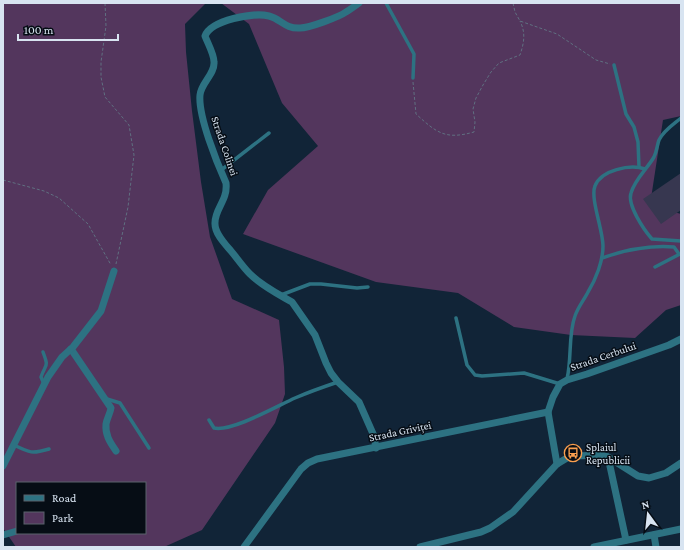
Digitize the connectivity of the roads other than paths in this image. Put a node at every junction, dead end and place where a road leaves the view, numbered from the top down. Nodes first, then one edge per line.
1 (359, 3) edge
2 (386, 3) edge
3 (614, 65) road end
4 (413, 78) road end
5 (681, 118) edge
6 (269, 133) dead end
7 (640, 167) junction
8 (645, 169) junction
9 (220, 170) junction
10 (681, 241) edge
11 (680, 254) edge
12 (602, 258) junction
13 (654, 267) dead end
14 (114, 271) road end
15 (368, 287) dead end
16 (281, 295) junction
17 (456, 318) dead end
18 (681, 339) edge
19 (71, 349) junction
20 (43, 352) dead end
21 (338, 382) junction
22 (564, 382) junction
23 (44, 385) junction
24 (104, 398) junction
25 (548, 412) junction
26 (210, 420) dead end
27 (14, 445) junction
28 (149, 448) dead end
29 (376, 448) junction
30 (50, 449) dead end
31 (116, 451) dead end
32 (608, 457) junction
33 (681, 463) edge
34 (557, 464) junction
35 (3, 466) edge
36 (681, 529) edge
37 (16, 531) edge
38 (3, 535) edge
39 (654, 535) junction
40 (626, 540) junction
41 (244, 547) edge
42 (420, 547) edge
43 (594, 547) edge
44 (656, 547) edge

1 - 9 street, Strada Colinei
2 - 4 lane
3 - 7 lane
5 - 8 lane
6 - 9 lane
7 - 8 lane
7 - 12 lane
8 - 10 lane
9 - 16 street, Strada Colinei
11 - 12 lane
11 - 13 lane
12 - 22 lane
14 - 19 street
15 - 16 lane
16 - 21 street, Strada Colinei
17 - 22 lane
18 - 22 street, Strada Cerbului
19 - 23 street
19 - 24 street
20 - 23 lane
21 - 26 lane
21 - 29 street, Strada Colinei
22 - 25 street
23 - 27 street
24 - 28 lane
24 - 31 street
25 - 29 street, Strada Griviței
25 - 34 street
27 - 30 lane
27 - 35 street
29 - 41 street, Strada Griviței
32 - 33 street
32 - 34 street
32 - 40 street
34 - 42 street
36 - 39 street
37 - 38 street
39 - 40 street
39 - 44 street
40 - 43 street

